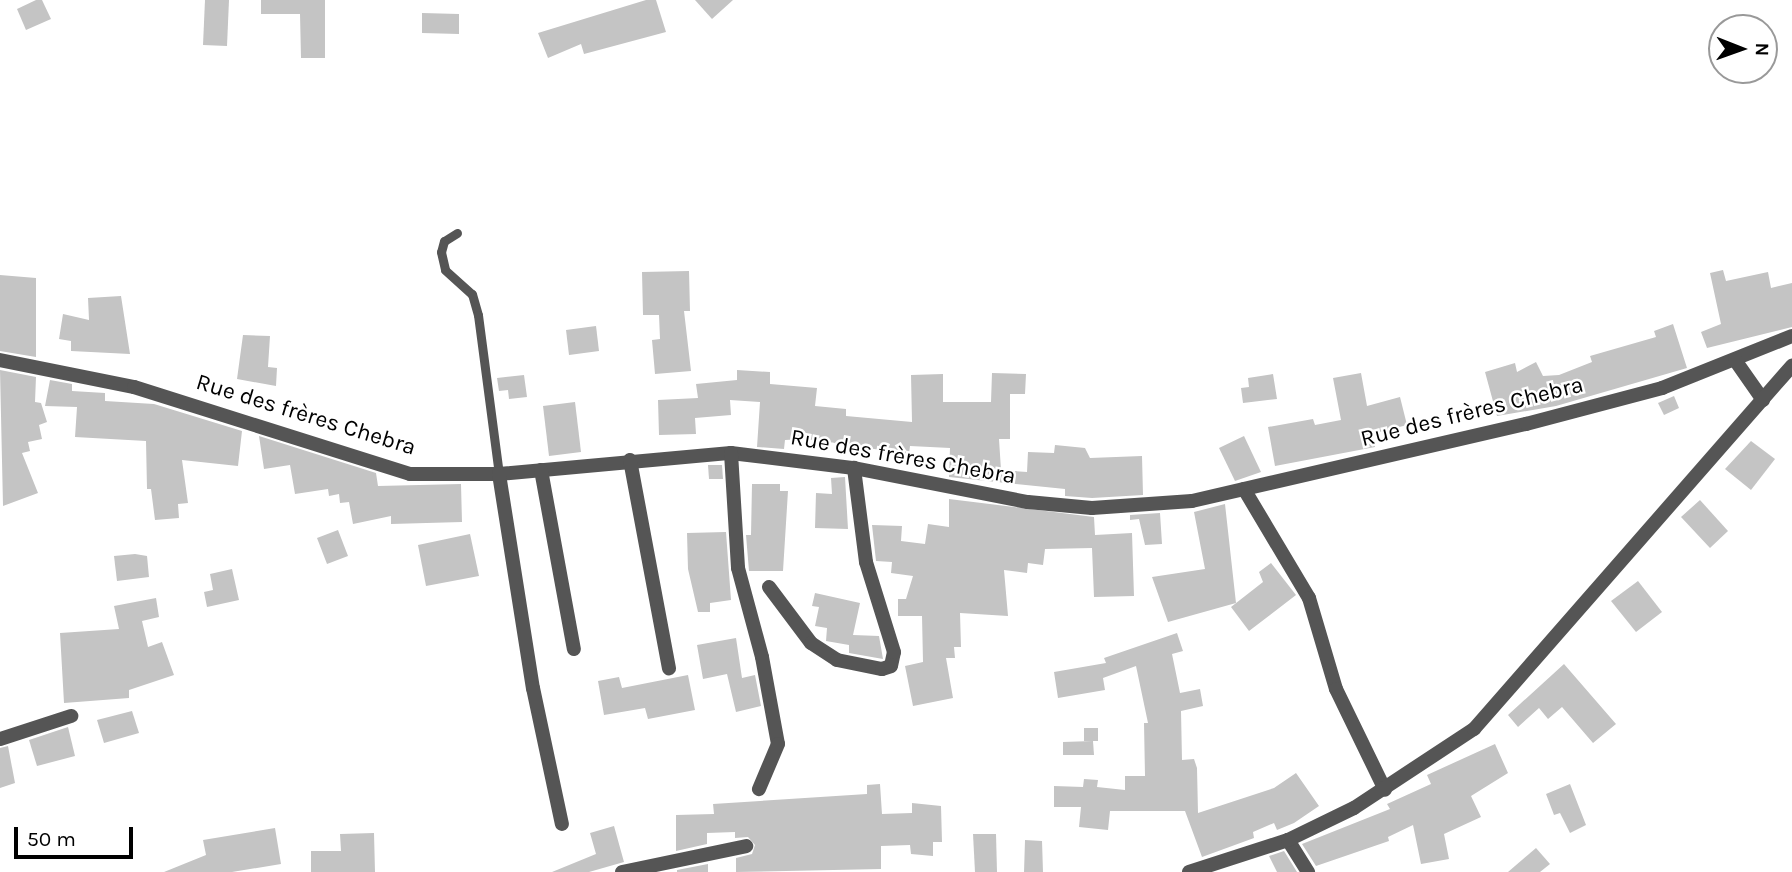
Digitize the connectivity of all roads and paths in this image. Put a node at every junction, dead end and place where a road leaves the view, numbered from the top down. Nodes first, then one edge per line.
1 (457, 233) dead end
2 (1792, 336) edge
3 (0, 360) edge
4 (1735, 360) junction
5 (1792, 366) edge
6 (1763, 400) junction
7 (731, 453) junction
8 (630, 460) junction
9 (854, 468) junction
10 (541, 470) junction
11 (499, 474) junction
12 (1244, 489) junction
13 (769, 587) dead end
14 (573, 649) dead end
15 (669, 668) dead end
16 (71, 716) dead end
17 (0, 739) edge
18 (759, 789) dead end
19 (1385, 790) junction
20 (562, 824) dead end
21 (1288, 840) junction
22 (746, 846) dead end
23 (622, 872) edge
24 (1189, 872) edge
25 (1308, 872) edge

1 - 11 lane
2 - 4 street, Rue des frères Chebra
3 - 11 street, Rue des frères Chebra
4 - 6 street
4 - 12 street, Rue des frères Chebra
5 - 6 street
6 - 19 street
7 - 8 street, Rue des frères Chebra
7 - 9 street, Rue des frères Chebra
7 - 18 street
8 - 10 street, Rue des frères Chebra
8 - 15 street
9 - 12 street, Rue des frères Chebra
9 - 13 street
10 - 11 street, Rue des frères Chebra
10 - 14 street
11 - 20 street
12 - 19 street
16 - 17 street
19 - 21 street
21 - 24 street
21 - 25 street
22 - 23 street

